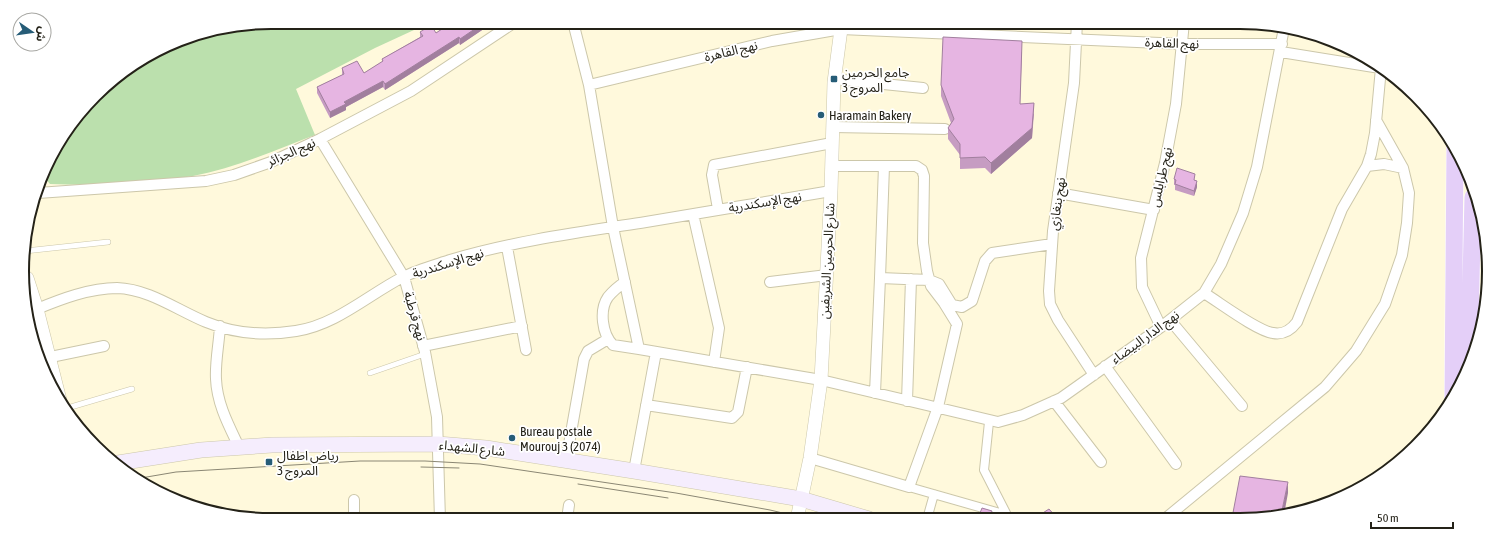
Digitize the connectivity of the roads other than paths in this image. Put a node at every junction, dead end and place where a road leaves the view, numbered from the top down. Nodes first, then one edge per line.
1 (504, 29) edge
2 (575, 29) edge
3 (829, 29) edge
4 (842, 29) edge
5 (889, 29) edge
6 (966, 29) edge
7 (1077, 29) edge
8 (1184, 29) edge
9 (1283, 33) edge
10 (966, 34) junction
11 (1076, 38) junction
12 (1183, 44) junction
13 (1281, 48) junction
14 (1367, 65) edge
15 (1380, 74) edge
16 (834, 79) junction
17 (589, 85) junction
18 (923, 88) dead end
19 (1376, 120) junction
20 (832, 127) junction
21 (945, 129) dead end
22 (320, 139) junction
23 (832, 143) junction
24 (1456, 162) edge
25 (832, 166) junction
26 (884, 166) junction
27 (1367, 166) junction
28 (1403, 168) junction
29 (831, 191) junction
30 (42, 193) edge
31 (1058, 193) junction
32 (1473, 204) edge
33 (718, 210) junction
34 (1154, 210) junction
35 (693, 214) junction
36 (613, 227) junction
37 (108, 242) dead end
38 (1052, 244) junction
39 (507, 246) junction
40 (30, 251) edge
41 (827, 275) junction
42 (404, 277) junction
43 (880, 278) junction
44 (911, 279) junction
45 (929, 280) junction
46 (625, 282) junction
47 (770, 282) dead end
48 (30, 289) edge
49 (1204, 293) junction
50 (36, 309) junction
51 (1170, 320) junction
52 (220, 326) junction
53 (522, 326) junction
54 (1161, 327) junction
55 (39, 340) edge
56 (608, 340) junction
57 (104, 346) dead end
58 (1469, 348) edge
59 (639, 349) junction
60 (424, 350) junction
61 (526, 350) dead end
62 (656, 352) junction
63 (45, 358) edge
64 (714, 362) junction
65 (1105, 366) junction
66 (747, 367) junction
67 (370, 373) dead end
68 (1094, 375) junction
69 (821, 380) junction
70 (1453, 386) edge
71 (132, 390) dead end
72 (875, 394) junction
73 (907, 401) junction
74 (1054, 401) junction
75 (646, 405) junction
76 (71, 406) edge
77 (1242, 406) dead end
78 (938, 407) junction
79 (990, 422) junction
80 (438, 444) junction
81 (239, 447) junction
82 (810, 458) junction
83 (566, 461) junction
84 (123, 462) edge
85 (1101, 462) dead end
86 (1176, 464) dead end
87 (634, 470) junction
88 (909, 487) junction
89 (934, 494) junction
90 (801, 499) junction
91 (354, 500) dead end
92 (569, 505) dead end
93 (354, 513) edge
94 (440, 513) edge
95 (568, 513) edge
96 (798, 513) edge
97 (849, 513) edge
98 (929, 513) edge
99 (1000, 513) edge
100 (1006, 513) edge
101 (1172, 513) edge

1 - 22 street, نهج الجزائر
2 - 17 street
3 - 17 street, نهج القاهرة
4 - 16 street, شارع الحرمين الشريفين
5 - 10 street, نهج القاهرة
6 - 10 street
7 - 11 street, نهج بنغازي
8 - 12 street, نهج طرابلس
9 - 13 street, نهج الدار البيضاء
10 - 11 street, نهج القاهرة
11 - 12 street, نهج القاهرة
11 - 31 street, نهج بنغازي
12 - 13 street, نهج القاهرة
12 - 34 street, نهج طرابلس
13 - 14 street, نهج القاهرة
13 - 49 street, نهج الدار البيضاء
15 - 19 street
16 - 18 street
16 - 20 street, شارع الحرمين الشريفين
17 - 36 street
19 - 27 street
19 - 28 street
20 - 21 street
20 - 23 street, شارع الحرمين الشريفين
22 - 30 street, نهج الجزائر
22 - 42 street, نهج قرطبة
23 - 25 street, شارع الحرمين الشريفين
23 - 33 street
24 - 70 highway
25 - 26 street
25 - 29 street, شارع الحرمين الشريفين
26 - 43 street
26 - 45 street
27 - 28 street
27 - 49 street
28 - 101 street
29 - 33 street, نهج الإسكندرية
29 - 41 street, شارع الحرمين الشريفين
31 - 34 street
31 - 38 street, نهج بنغازي
32 - 58 highway
33 - 35 street, نهج الإسكندرية
34 - 54 street, نهج طرابلس
35 - 36 street, نهج الإسكندرية
35 - 64 street
36 - 39 street, نهج الإسكندرية
36 - 46 street
37 - 40 lane
38 - 45 street
38 - 68 street, نهج بنغازي
39 - 42 street, نهج الإسكندرية
39 - 53 street
41 - 47 street
41 - 69 street, شارع الحرمين الشريفين
42 - 52 street, نهج الإسكندرية
42 - 60 street, نهج قرطبة
43 - 44 street
43 - 72 street
44 - 45 street
44 - 73 street
45 - 78 street
46 - 56 street
46 - 59 street
48 - 50 street
49 - 51 street, نهج الدار البيضاء
50 - 52 street, نهج الإسكندرية
50 - 55 street
51 - 54 street, نهج الدار البيضاء
51 - 77 street
52 - 81 street
53 - 60 street
53 - 61 street
54 - 65 street, نهج الدار البيضاء
55 - 63 street
56 - 59 street, نهج الدار البيضاء
56 - 83 street
57 - 63 street
59 - 62 street, نهج الدار البيضاء
60 - 67 lane
60 - 80 street, نهج قرطبة
62 - 64 street, نهج الدار البيضاء
62 - 75 street
64 - 66 street, نهج الدار البيضاء
65 - 68 street, نهج الدار البيضاء
65 - 86 street
66 - 69 street, نهج الدار البيضاء
66 - 75 street
68 - 74 street, نهج الدار البيضاء
69 - 72 street, نهج الدار البيضاء
69 - 82 street, شارع الحرمين الشريفين
71 - 76 lane
72 - 73 street, نهج الدار البيضاء
73 - 78 street, نهج الدار البيضاء
74 - 79 street, نهج الدار البيضاء
74 - 85 street
75 - 87 street
78 - 79 street, نهج الدار البيضاء
78 - 88 street
79 - 100 street
80 - 81 main road, شارع الشهداء
80 - 83 main road, شارع الشهداء
80 - 94 street
81 - 84 main road, شارع الشهداء
82 - 88 street
82 - 90 street, شارع الحرمين الشريفين
83 - 87 main road, شارع الشهداء
87 - 90 main road, شارع الشهداء
88 - 89 street
89 - 98 street
89 - 99 street
90 - 96 street, شارع الحرمين الشريفين
90 - 97 main road, شارع الشهداء
91 - 93 street
92 - 95 street

